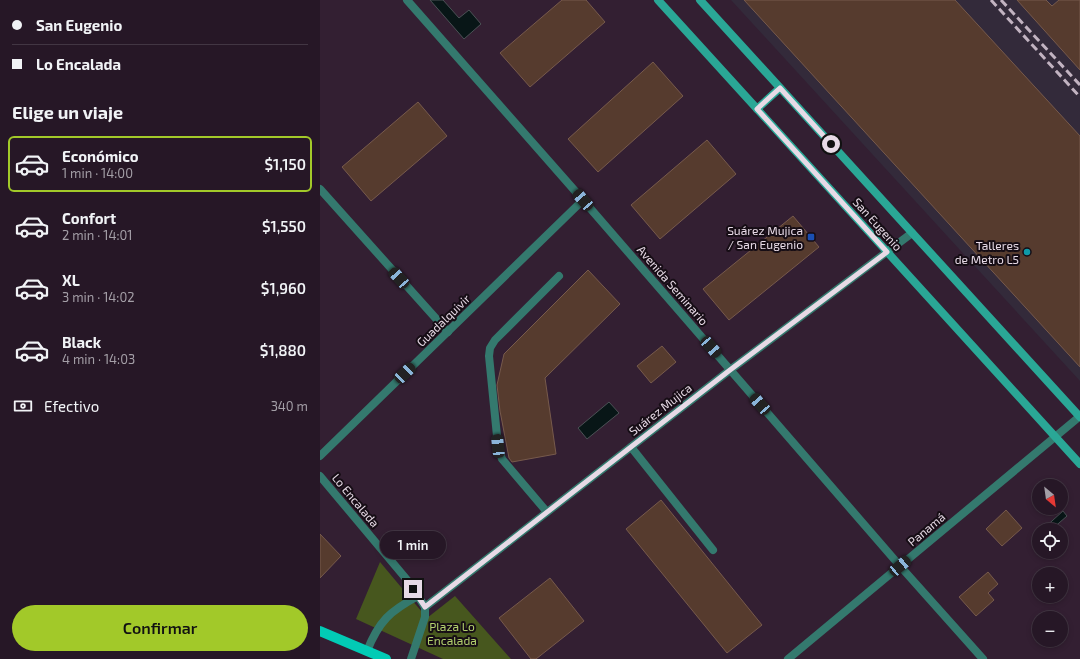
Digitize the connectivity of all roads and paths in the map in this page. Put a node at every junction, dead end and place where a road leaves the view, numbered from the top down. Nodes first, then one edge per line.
1 (407, 0) edge
2 (658, 0) edge
3 (700, 0) edge
4 (780, 88) junction
5 (757, 109) junction
6 (320, 189) edge
7 (583, 200) junction
8 (912, 234) junction
9 (887, 252) junction
10 (559, 276) dead end
11 (448, 332) junction
12 (730, 370) junction
13 (1080, 417) edge
14 (1055, 437) junction
15 (632, 447) junction
16 (320, 456) edge
17 (1080, 464) edge
18 (320, 476) edge
19 (547, 512) junction
20 (713, 550) dead end
21 (900, 566) junction
22 (418, 596) junction
23 (425, 607) junction
24 (320, 631) edge
25 (367, 651) junction
26 (386, 659) edge
27 (411, 659) edge
28 (788, 659) edge
29 (983, 659) edge

1 - 7 street, Avenida Seminario
2 - 5 main road, San Eugenio
3 - 4 main road, San Eugenio
4 - 5 main road
4 - 8 main road, San Eugenio
5 - 9 main road, San Eugenio
6 - 11 street
7 - 11 street, Guadalquivir
7 - 12 street, Avenida Seminario
8 - 9 street, Suárez Mujica
8 - 13 main road, San Eugenio
9 - 12 street, Suárez Mujica
9 - 14 main road, San Eugenio
10 - 19 street
11 - 16 street, Guadalquivir
12 - 15 street, Suárez Mujica
12 - 21 street, Avenida Seminario
13 - 14 street, Panamá
14 - 17 main road, San Eugenio
14 - 21 street, Panamá
15 - 19 street, Suárez Mujica
15 - 20 street
18 - 22 street, Lo Encalada
19 - 23 street, Suárez Mujica
21 - 28 street, Panamá
21 - 29 street, Avenida Seminario
22 - 23 street, Lo Encalada
22 - 25 street
23 - 27 street
24 - 25 main road
25 - 26 main road

